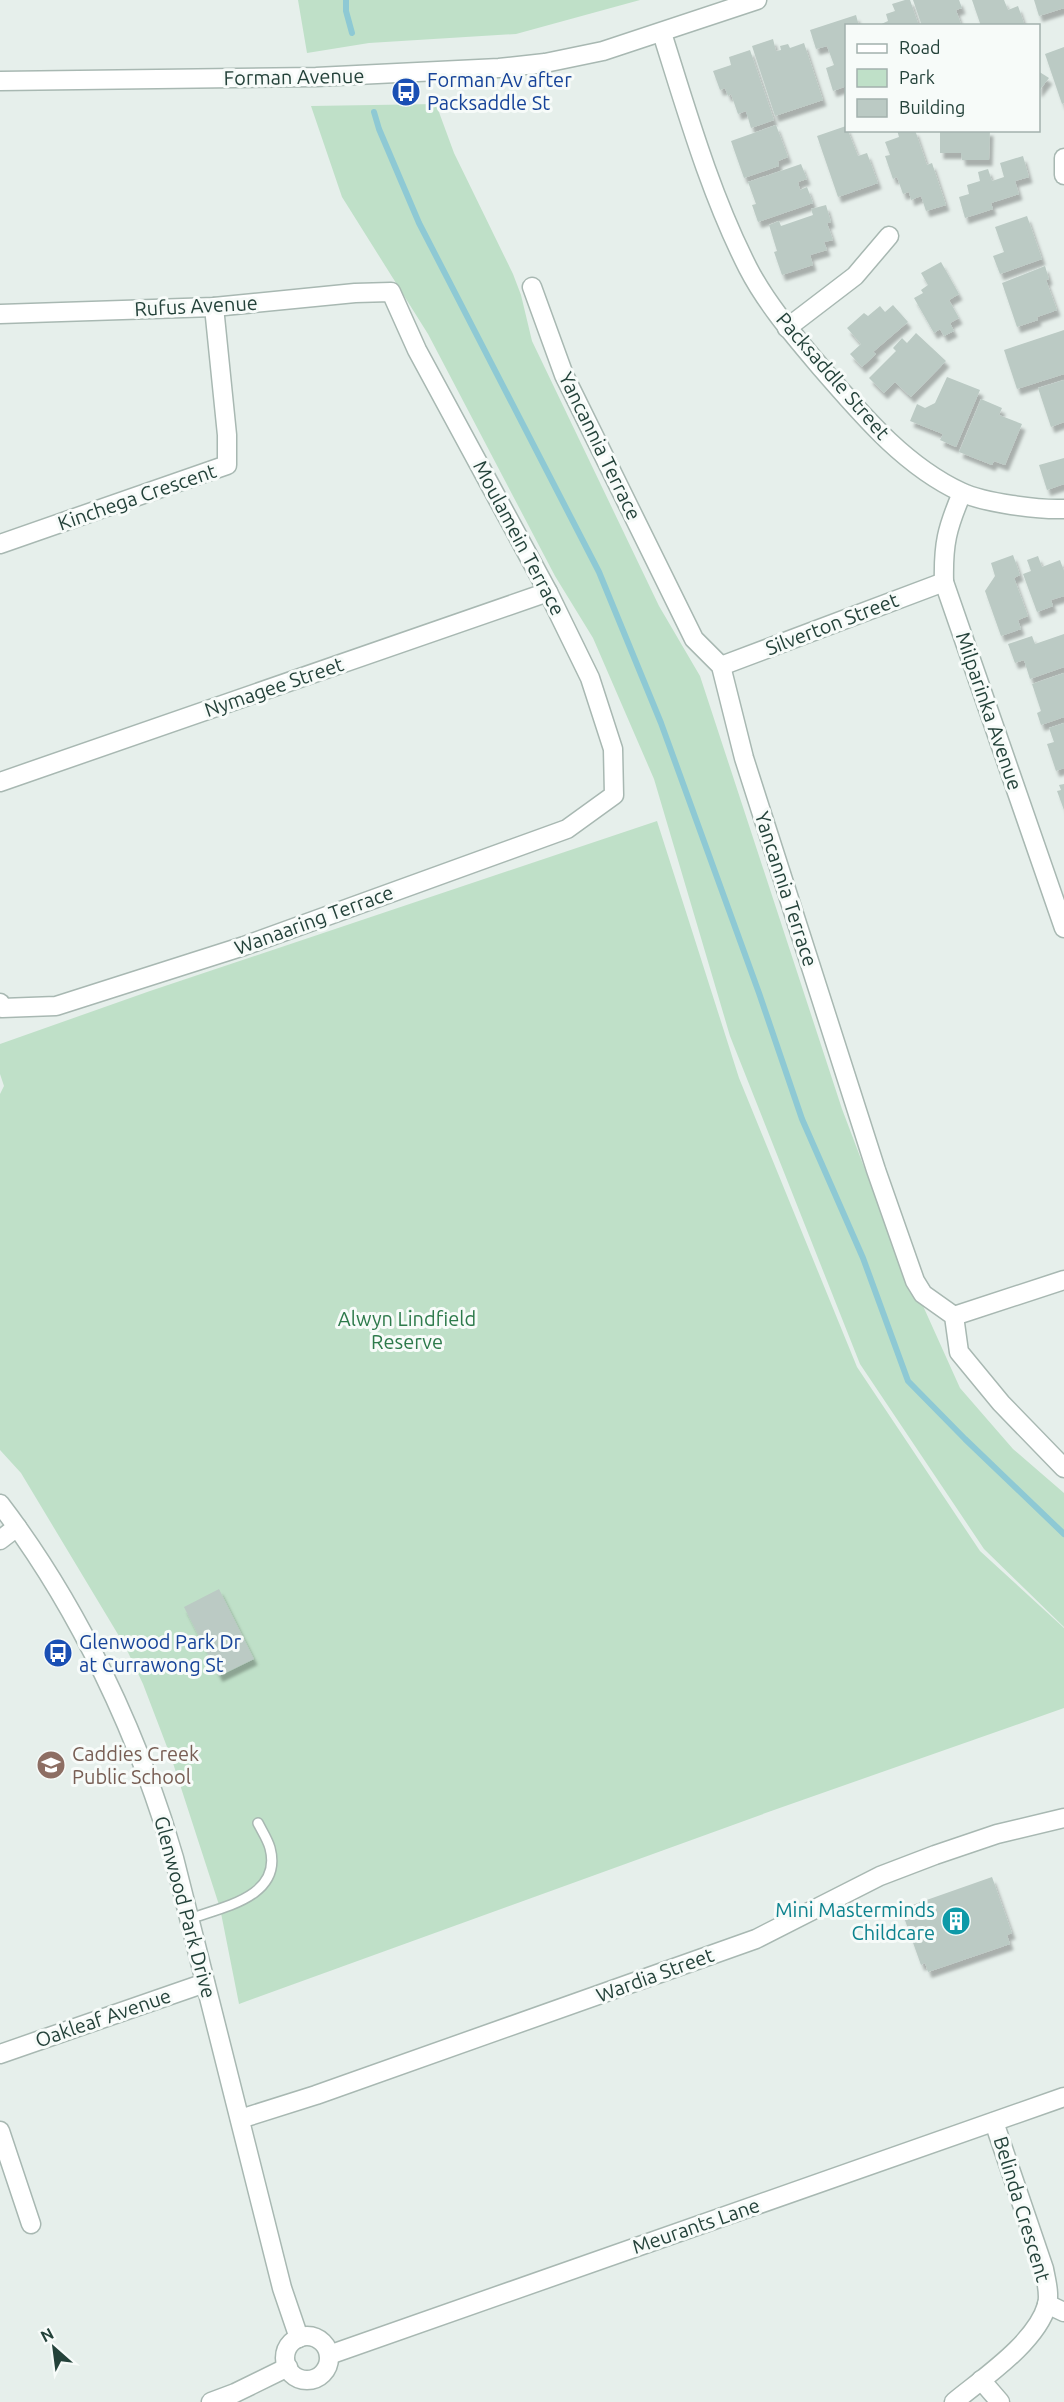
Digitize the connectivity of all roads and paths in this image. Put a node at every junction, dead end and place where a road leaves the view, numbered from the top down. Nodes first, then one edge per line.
1 (757, 0) edge
2 (662, 33) junction
3 (0, 81) edge
4 (1064, 158) edge
5 (1064, 175) edge
6 (889, 236) dead end
7 (532, 287) dead end
8 (391, 292) joint
9 (214, 307) junction
10 (0, 314) edge
11 (787, 328) junction
12 (962, 493) junction
13 (1064, 508) edge
14 (0, 544) edge
15 (944, 582) junction
16 (548, 592) junction
17 (721, 666) junction
18 (0, 783) edge
19 (614, 795) joint
20 (1064, 928) edge
21 (1, 1006) edge
22 (1064, 1280) edge
23 (954, 1316) junction
24 (1064, 1468) edge
25 (0, 1504) edge
26 (17, 1527) junction
27 (0, 1540) edge
28 (1064, 1818) edge
29 (258, 1823) dead end
30 (189, 1919) junction
31 (205, 1983) junction
32 (0, 2054) edge
33 (1064, 2097) edge
34 (240, 2119) junction
35 (994, 2122) junction
36 (0, 2131) edge
37 (31, 2224) dead end
38 (1047, 2304) junction
39 (1064, 2312) edge
40 (299, 2338) junction
41 (329, 2355) junction
42 (288, 2367) junction
43 (981, 2380) junction
44 (211, 2402) edge
45 (954, 2402) edge
46 (1000, 2402) edge

1 - 2 street, Forman Avenue
2 - 3 street, Forman Avenue
2 - 11 street, Packsaddle Street
4 - 5 street
6 - 11 street
7 - 17 street, Yancannia Terrace
8 - 9 street, Rufus Avenue
8 - 16 street, Moulamein Terrace
9 - 10 street, Rufus Avenue
9 - 14 street, Kinchega Crescent
11 - 12 street, Packsaddle Street
12 - 13 street, Packsaddle Street
12 - 15 street, Milparinka Avenue
15 - 17 street, Silverton Street
15 - 20 street, Milparinka Avenue
16 - 18 street, Nymagee Street
16 - 19 street, Moulamein Terrace
17 - 23 street, Yancannia Terrace
19 - 21 street, Wanaaring Terrace
22 - 23 street
23 - 24 street
25 - 26 street, Glenwood Park Drive
26 - 27 street
26 - 30 street, Glenwood Park Drive
28 - 34 street, Wardia Street
29 - 30 lane
30 - 31 street, Glenwood Park Drive
31 - 32 street, Oakleaf Avenue
31 - 34 street, Glenwood Park Drive
33 - 35 street, Meurants Lane
34 - 40 street, Glenwood Park Drive
35 - 38 street, Belinda Crescent
35 - 41 street, Meurants Lane
36 - 37 street
38 - 39 street
38 - 43 street, Belinda Crescent
40 - 41 street
40 - 42 street
41 - 42 street
42 - 44 street
43 - 45 street, Belinda Crescent
43 - 46 street

